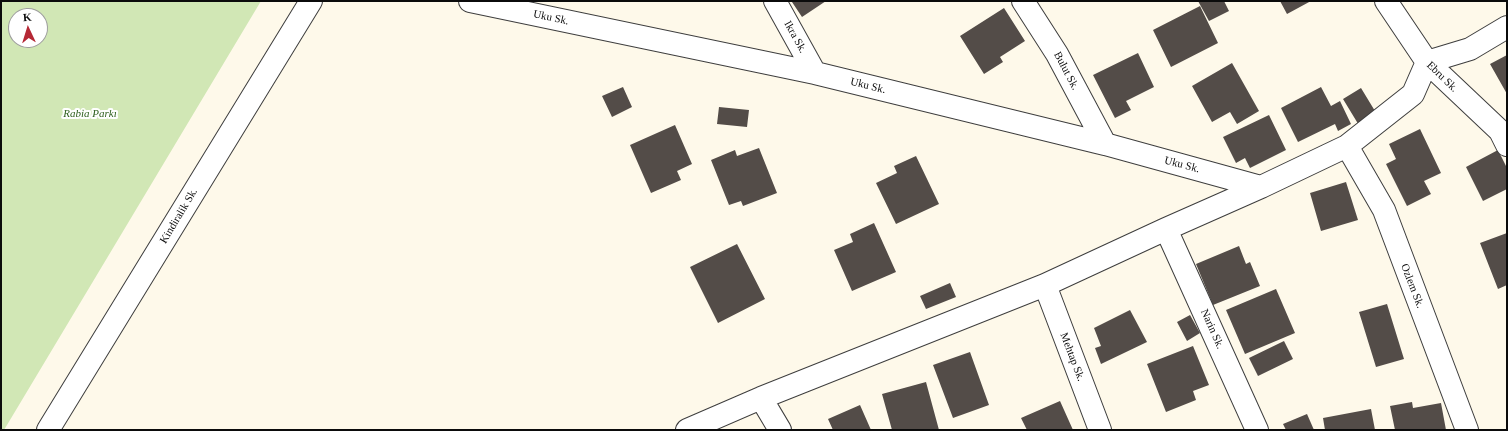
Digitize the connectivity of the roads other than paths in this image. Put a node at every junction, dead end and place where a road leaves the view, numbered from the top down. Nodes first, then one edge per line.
1 (311, 1) edge
2 (470, 1) edge
3 (775, 1) edge
4 (1023, 1) edge
5 (1386, 1) edge
6 (1507, 27) edge
7 (1427, 62) junction
8 (815, 73) junction
9 (1105, 144) junction
10 (1507, 145) edge
11 (1347, 146) junction
12 (1261, 187) junction
13 (1166, 229) junction
14 (1045, 285) junction
15 (761, 398) junction
16 (48, 430) edge
17 (687, 430) edge
18 (780, 430) edge
19 (1100, 430) edge
20 (1257, 430) edge
21 (1467, 430) edge

1 - 16 street, Kindiralik Sk.
2 - 8 street, Uku Sk.
3 - 8 street, Ikra Sk.
4 - 9 street, Bulut Sk.
5 - 7 street, Ebru Sk.
6 - 7 street
7 - 10 street, Ebru Sk.
7 - 11 street
8 - 9 street, Uku Sk.
9 - 12 street, Uku Sk.
11 - 12 street
11 - 21 street, Ozlem Sk.
12 - 13 street
13 - 14 street
13 - 20 street, Narin Sk.
14 - 15 street
14 - 19 street, Mehtap Sk.
15 - 17 street
15 - 18 street

